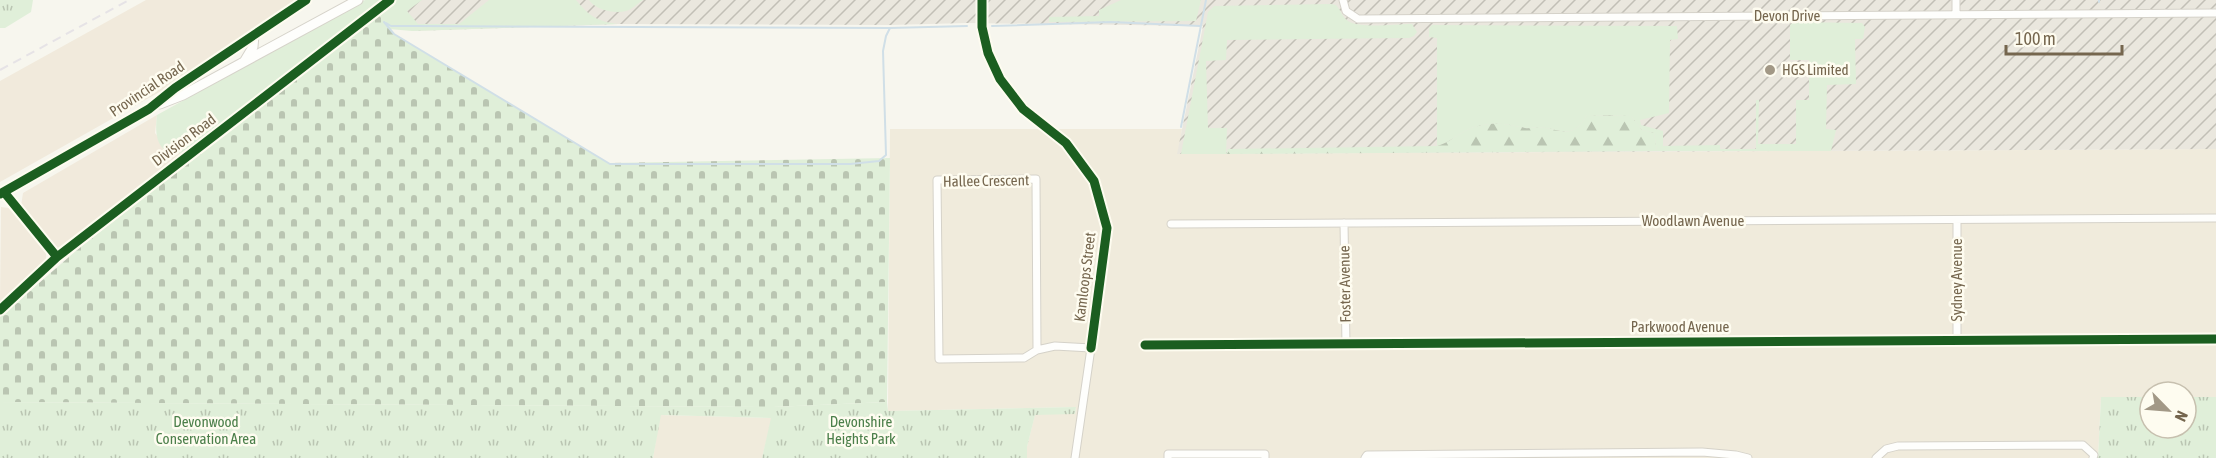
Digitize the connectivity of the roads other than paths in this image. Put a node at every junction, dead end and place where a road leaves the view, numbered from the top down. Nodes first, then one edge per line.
1 (306, 0) edge
2 (358, 0) edge
3 (390, 0) edge
4 (982, 0) edge
5 (1343, 0) edge
6 (1956, 0) edge
7 (2216, 13) edge
8 (1956, 15) junction
9 (254, 35) junction
10 (243, 64) junction
11 (149, 109) junction
12 (2, 193) edge
13 (2216, 218) edge
14 (1957, 219) junction
15 (1344, 223) junction
16 (1171, 224) dead end
17 (57, 257) junction
18 (0, 309) edge
19 (2216, 339) edge
20 (1957, 340) junction
21 (1145, 345) dead end
22 (1346, 345) junction
23 (1091, 348) junction
24 (1037, 350) junction
25 (1453, 456) edge
26 (1542, 456) edge
27 (1076, 458) edge
28 (1168, 458) edge
29 (1265, 458) edge
30 (1365, 458) edge
31 (1748, 458) edge
32 (1876, 458) edge
33 (2094, 458) edge

1 - 9 main road, Provincial Road
2 - 10 main road, Provincial Road
3 - 17 main road, Division Road
4 - 23 street, Kamloops Street
5 - 8 street, Devon Drive
6 - 8 street
7 - 8 street, Devon Drive
9 - 10 main road
9 - 11 main road, Provincial Road
10 - 11 main road, Provincial Road
11 - 12 main road, Provincial Road
12 - 17 street
13 - 14 street, Woodlawn Avenue
14 - 15 street, Woodlawn Avenue
14 - 20 street, Sydney Avenue
15 - 16 street, Woodlawn Avenue
15 - 22 street, Foster Avenue
17 - 18 main road, Division Road
19 - 20 street, Parkwood Avenue
20 - 22 street, Parkwood Avenue
21 - 22 street, Parkwood Avenue
23 - 24 street, Hallee Crescent
23 - 27 street, Kamloops Street
24 - 24 street, Hallee Crescent
25 - 26 street
25 - 30 street
26 - 31 street
28 - 29 street
32 - 33 street

